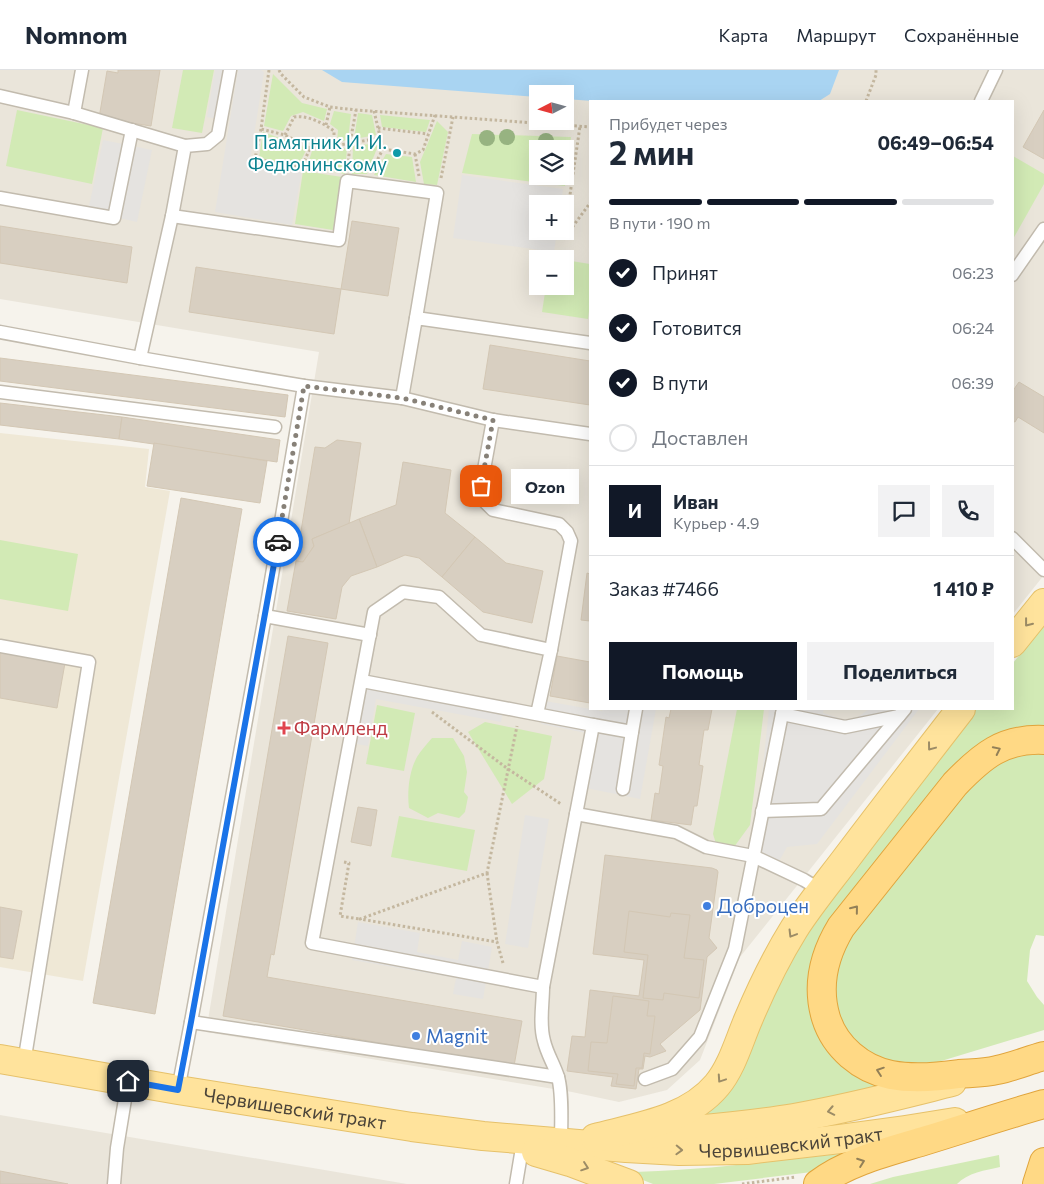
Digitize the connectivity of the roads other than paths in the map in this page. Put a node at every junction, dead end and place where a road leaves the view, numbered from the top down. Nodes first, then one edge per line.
1 (82, 70) edge
2 (230, 70) edge
3 (996, 70) edge
4 (0, 96) edge
5 (981, 100) edge
6 (74, 113) junction
7 (132, 130) junction
8 (185, 146) junction
9 (0, 198) edge
10 (172, 216) junction
11 (1044, 230) edge
12 (1014, 272) edge
13 (416, 318) junction
14 (0, 332) edge
15 (589, 343) edge
16 (140, 358) junction
17 (304, 386) junction
18 (0, 392) edge
19 (402, 398) junction
20 (493, 420) junction
21 (275, 427) dead end
22 (589, 434) edge
23 (1014, 540) edge
24 (1044, 570) edge
25 (1044, 603) edge
26 (265, 616) junction
27 (370, 635) junction
28 (1014, 640) edge
29 (0, 646) edge
30 (550, 650) junction
31 (362, 681) junction
32 (636, 710) edge
33 (960, 710) edge
34 (782, 711) edge
35 (902, 712) edge
36 (537, 714) junction
37 (593, 725) junction
38 (632, 732) junction
39 (1044, 740) edge
40 (623, 788) dead end
41 (762, 811) junction
42 (576, 814) junction
43 (753, 856) junction
44 (822, 891) junction
45 (543, 987) junction
46 (191, 1022) junction
47 (1044, 1056) edge
48 (12, 1061) edge
49 (998, 1070) junction
50 (558, 1077) junction
51 (645, 1079) dead end
52 (128, 1081) junction
53 (178, 1090) junction
54 (1044, 1104) edge
55 (1018, 1111) junction
56 (483, 1136) junction
57 (574, 1141) junction
58 (522, 1148) junction
59 (1044, 1162) edge
60 (114, 1184) edge
61 (516, 1184) edge
62 (629, 1184) edge
63 (818, 1184) edge
64 (1037, 1184) edge

1 - 6 lane
2 - 8 lane
3 - 5 lane
4 - 6 lane
6 - 7 lane
7 - 8 lane
7 - 9 lane
8 - 10 lane
10 - 13 lane
10 - 16 lane
11 - 12 lane
13 - 15 lane
13 - 19 lane
14 - 16 lane
16 - 17 lane
17 - 19 lane
17 - 26 lane
18 - 21 lane
19 - 20 lane
20 - 22 lane
20 - 30 lane
23 - 24 lane
25 -> 28 main road
26 - 27 lane
26 - 46 lane
27 - 30 lane
27 - 31 lane
29 - 48 lane
30 - 36 lane
31 - 36 lane
31 - 45 lane
32 - 38 lane
33 -> 44 main road
34 - 35 lane
34 - 41 lane
35 - 41 lane
36 - 37 lane
37 - 38 lane
37 - 42 lane
38 - 40 lane
49 -> 39 highway
41 - 43 lane
42 - 43 lane
42 - 45 lane
43 - 44 lane
43 - 51 lane
44 -> 57 main road
45 - 50 lane
46 - 50 lane
46 - 53 lane
47 - 49 highway
48 - 52 main road, Червишевский тракт
49 -> 57 main road, Червишевский тракт
50 - 57 lane
52 - 53 main road, Червишевский тракт
52 - 60 lane
53 - 56 main road, Червишевский тракт
54 - 55 highway
57 -> 55 main road, Червишевский тракт
63 -> 55 highway
56 - 57 main road, Червишевский тракт
56 - 58 main road
58 - 61 lane
58 -> 62 main road
59 - 64 highway

